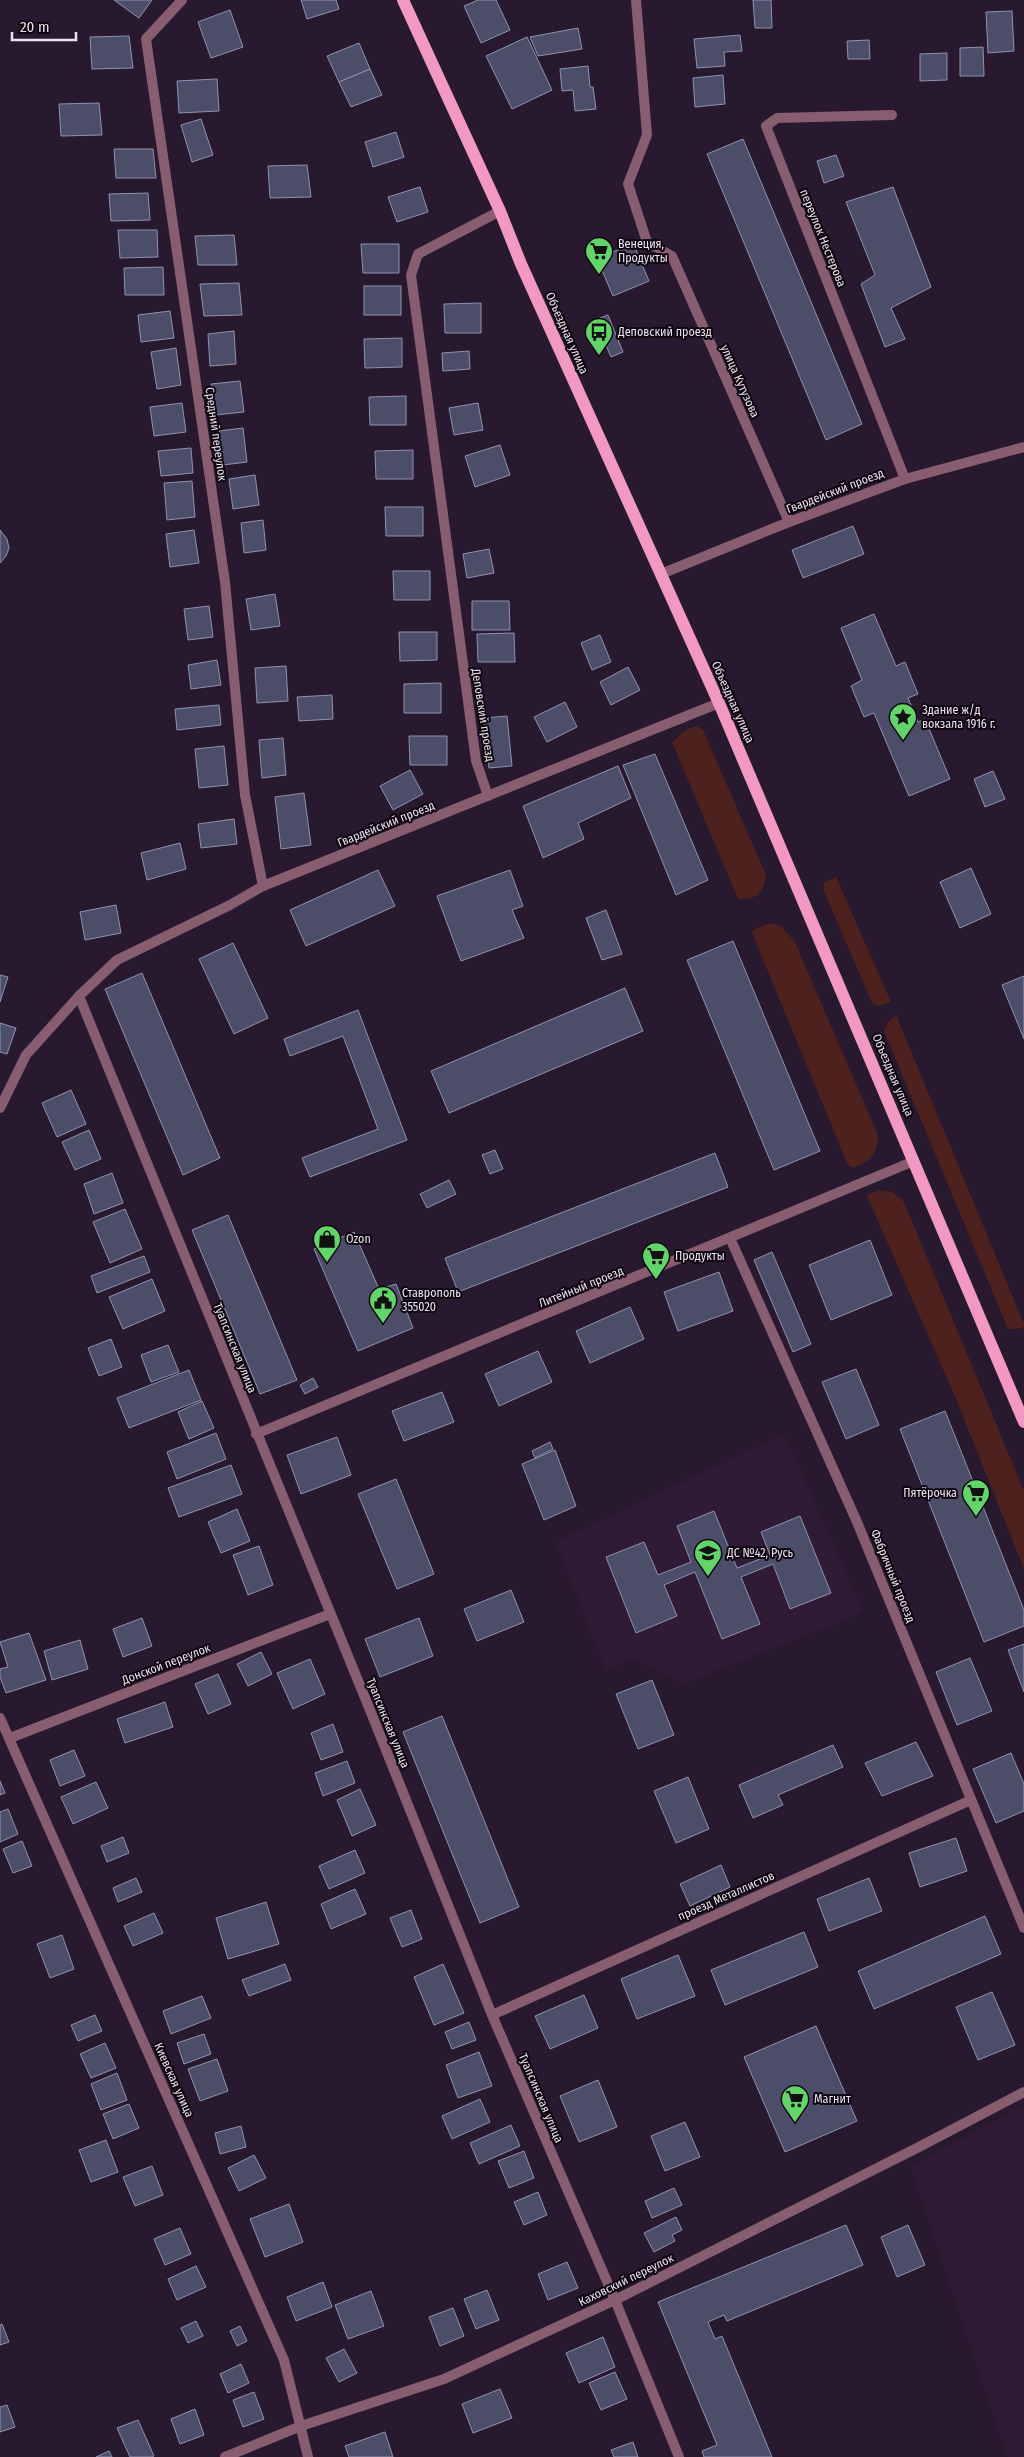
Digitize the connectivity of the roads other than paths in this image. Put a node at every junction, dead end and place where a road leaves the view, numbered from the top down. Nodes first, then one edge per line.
1 (182, 0) edge
2 (403, 0) edge
3 (636, 0) edge
4 (892, 115) dead end
5 (500, 211) junction
6 (1024, 447) edge
7 (905, 479) junction
8 (789, 522) junction
9 (661, 574) junction
10 (719, 703) junction
11 (488, 796) junction
12 (263, 886) junction
13 (79, 996) junction
14 (0, 1108) edge
15 (914, 1161) junction
16 (730, 1238) junction
17 (1024, 1422) edge
18 (256, 1434) junction
19 (330, 1614) junction
20 (0, 1718) edge
21 (10, 1738) junction
22 (971, 1800) junction
23 (1024, 1928) edge
24 (492, 2015) junction
25 (1024, 2092) edge
26 (615, 2300) junction
27 (301, 2426) junction
28 (224, 2457) edge
29 (308, 2457) edge
30 (679, 2457) edge

1 - 12 street, Средний переулок
2 - 5 main road, Объездная улица
3 - 8 street, улица Кутузова
4 - 7 street, переулок Нестерова
5 - 9 main road, Объездная улица
5 - 11 street, Деповский проезд
6 - 7 street, Гвардейский проезд
7 - 8 street, Гвардейский проезд
8 - 9 street, Гвардейский проезд
9 - 10 main road, Объездная улица
10 - 11 street, Гвардейский проезд
10 - 15 main road, Объездная улица
11 - 12 street, Гвардейский проезд
12 - 13 street, Гвардейский проезд
13 - 14 street
13 - 18 street, Туапсинская улица
15 - 16 street, Литейный проезд
15 - 17 main road, Объездная улица
16 - 18 street, Литейный проезд
16 - 22 street, Фабричный проезд
18 - 19 street, Туапсинская улица
19 - 21 street, Донской переулок
19 - 24 street, Туапсинская улица
20 - 21 street, Киевская улица
21 - 27 street, Киевская улица
22 - 23 street, Фабричный проезд
22 - 24 street, проезд Металлистов
24 - 26 street, Туапсинская улица
25 - 26 street, Каховский переулок
26 - 27 street, Каховский переулок
26 - 30 street, Туапсинская улица
27 - 28 street, Каховский переулок
27 - 29 street, Киевская улица

